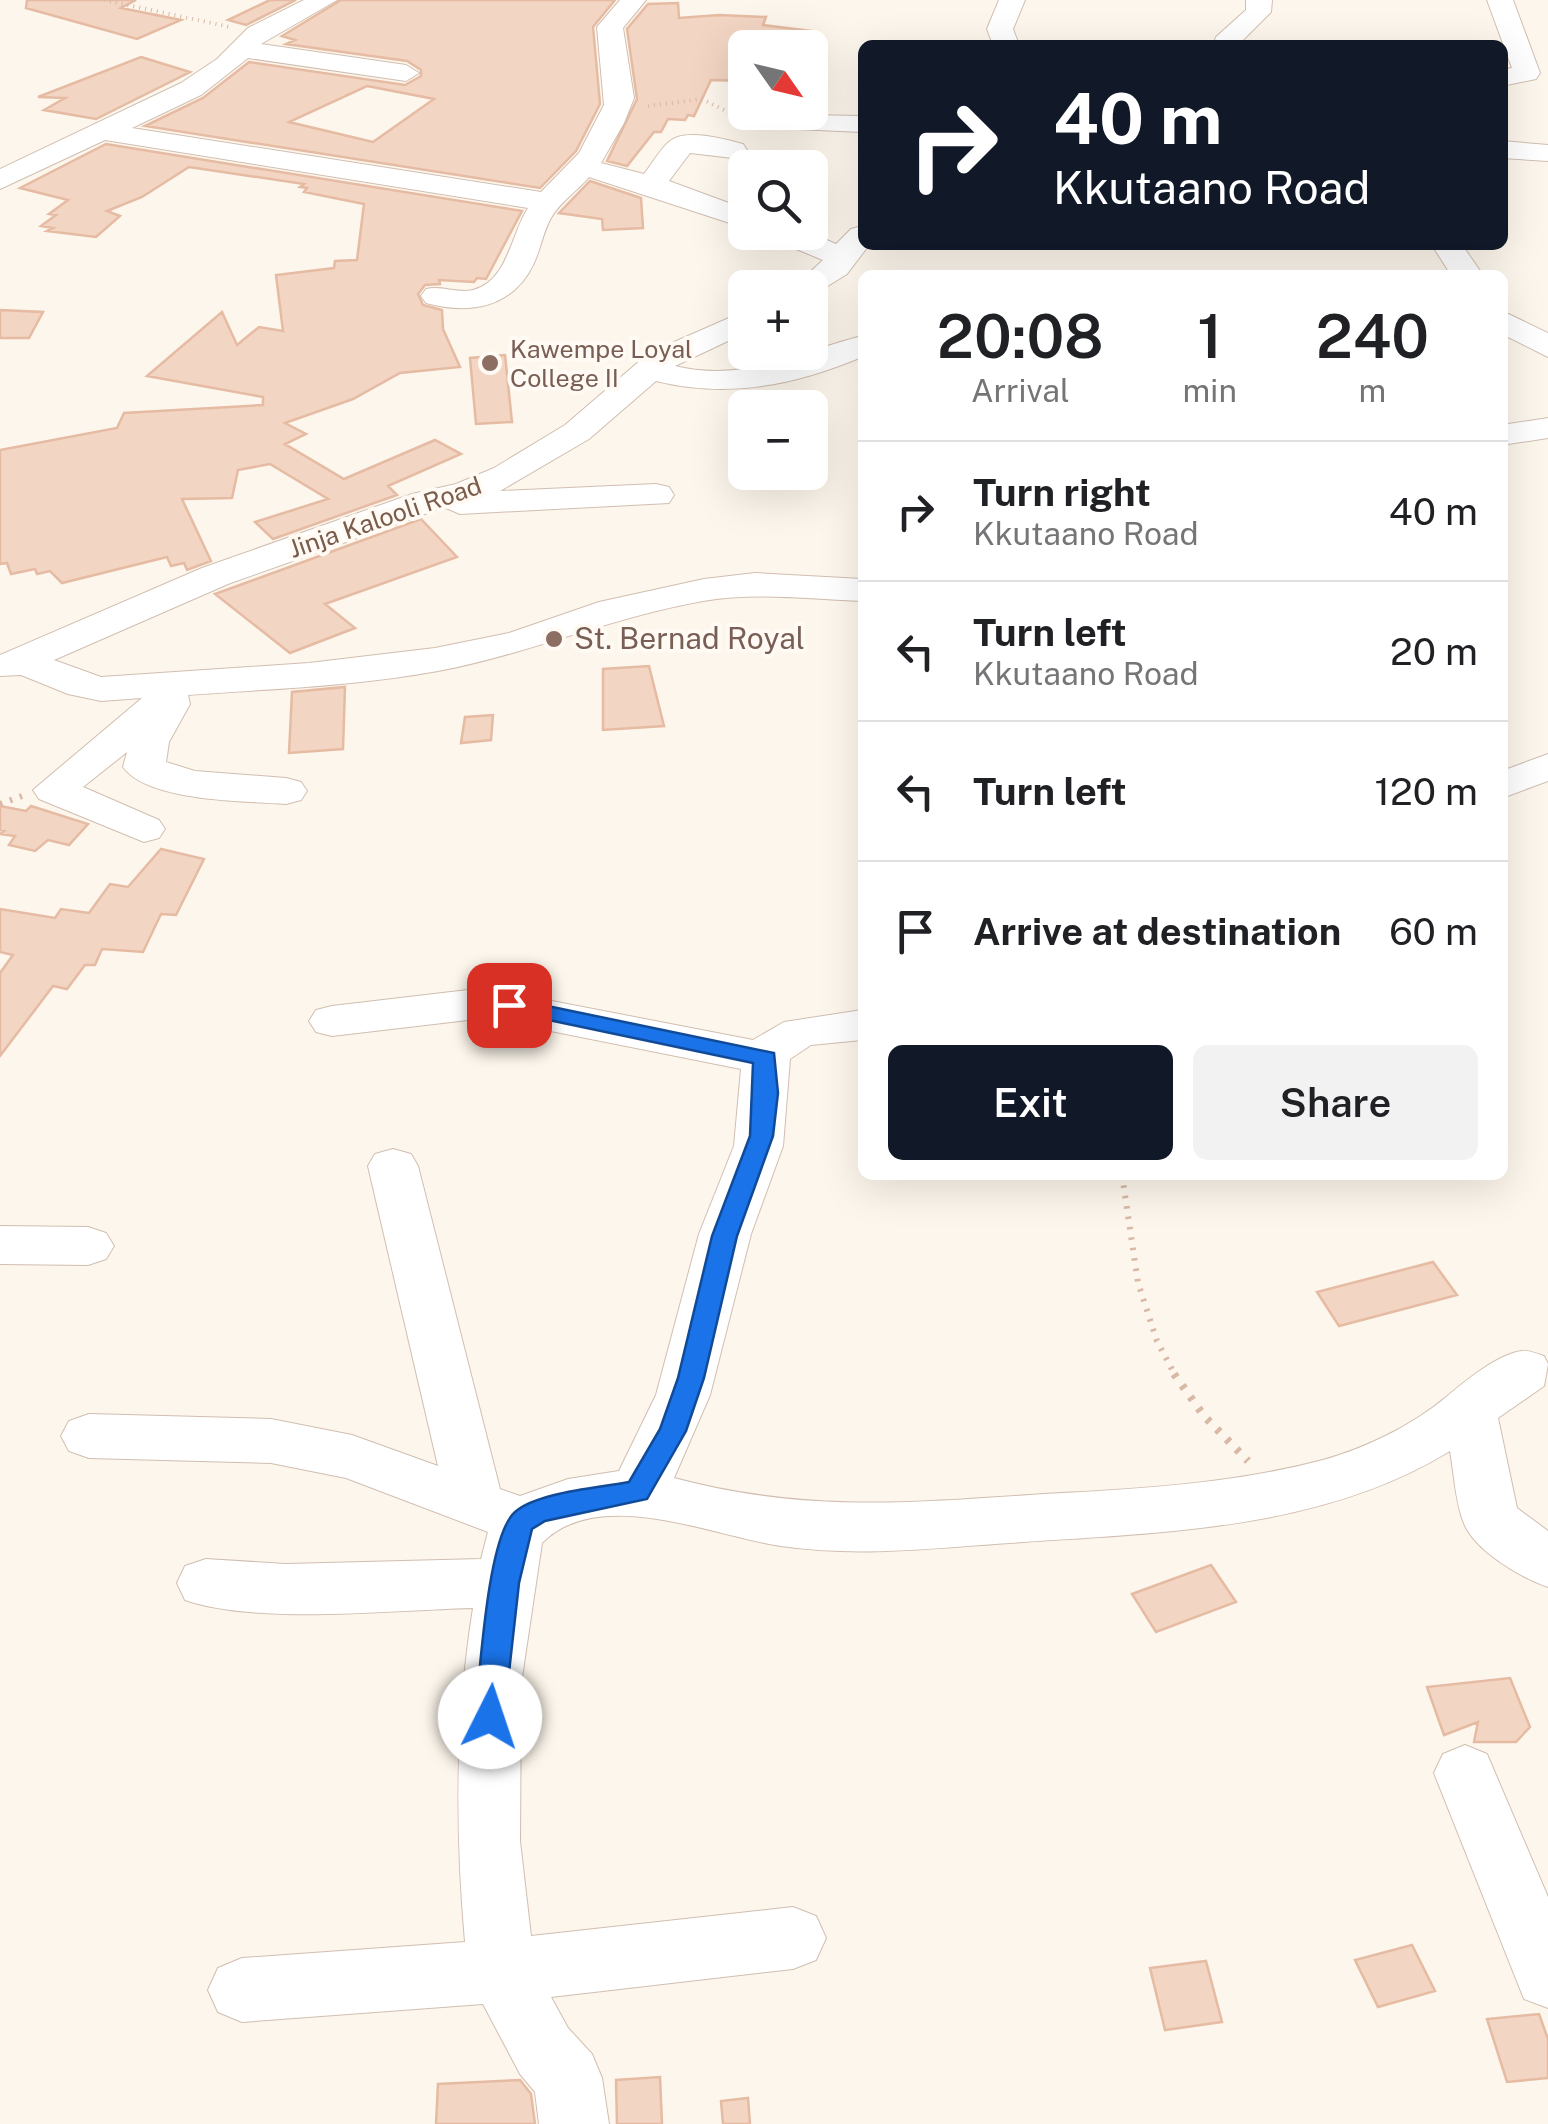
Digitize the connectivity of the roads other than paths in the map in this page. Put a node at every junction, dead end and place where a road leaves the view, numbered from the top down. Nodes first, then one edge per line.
1 (324, 0) edge
2 (634, 0) edge
3 (1012, 0) edge
4 (1259, 0) edge
5 (1500, 0) edge
6 (1004, 40) edge
7 (1228, 40) edge
8 (249, 41) junction
9 (406, 73) dead end
10 (1508, 77) edge
11 (828, 123) edge
12 (858, 124) edge
13 (100, 131) junction
14 (734, 150) dead end
15 (1508, 150) edge
16 (1548, 153) edge
17 (583, 167) junction
18 (0, 180) edge
19 (652, 185) junction
20 (548, 202) junction
21 (728, 212) edge
22 (851, 246) edge
23 (1449, 250) edge
24 (1464, 270) edge
25 (828, 274) edge
26 (436, 296) dead end
27 (1508, 323) edge
28 (728, 328) edge
29 (1548, 346) edge
30 (858, 348) edge
31 (649, 370) junction
32 (1548, 428) edge
33 (1508, 434) edge
34 (656, 495) dead end
35 (437, 500) junction
36 (858, 590) edge
37 (11, 665) edge
38 (170, 691) junction
39 (1548, 766) edge
40 (1508, 783) edge
41 (286, 791) dead end
42 (144, 829) dead end
43 (332, 1022) dead end
44 (858, 1026) edge
45 (766, 1058) junction
46 (393, 1166) dead end
47 (0, 1245) edge
48 (88, 1246) dead end
49 (1526, 1371) dead end
50 (1469, 1408) junction
51 (89, 1436) dead end
52 (637, 1492) junction
53 (498, 1512) junction
54 (1548, 1563) edge
55 (206, 1583) dead end
56 (504, 1583) junction
57 (1465, 1773) dead end
58 (793, 1938) dead end
59 (502, 1970) junction
60 (1548, 1977) edge
61 (242, 1990) dead end
62 (574, 2124) edge

1 - 8 street
2 - 17 street
3 - 6 street
4 - 7 street
5 - 10 street
8 - 9 street
8 - 13 street
11 - 12 street
13 - 18 street
13 - 20 street
14 - 19 street
15 - 16 street
17 - 19 street
17 - 20 street
19 - 21 street
20 - 26 street
22 - 25 street
23 - 24 street
27 - 29 street
28 - 31 street, Jinja Kalooli Road
30 - 31 street
31 - 35 street, Jinja Kalooli Road
32 - 33 street
34 - 35 street
35 - 37 street, Jinja Kalooli Road
36 - 38 street
37 - 38 street
38 - 41 street
38 - 42 street
39 - 40 street
43 - 45 street
44 - 45 street
45 - 52 street
46 - 53 street
47 - 48 street
49 - 50 street
50 - 52 street
50 - 54 street
51 - 53 street
52 - 53 street
53 - 56 street
55 - 56 street
56 - 59 street
57 - 60 street
58 - 59 street
59 - 61 street
59 - 62 street

